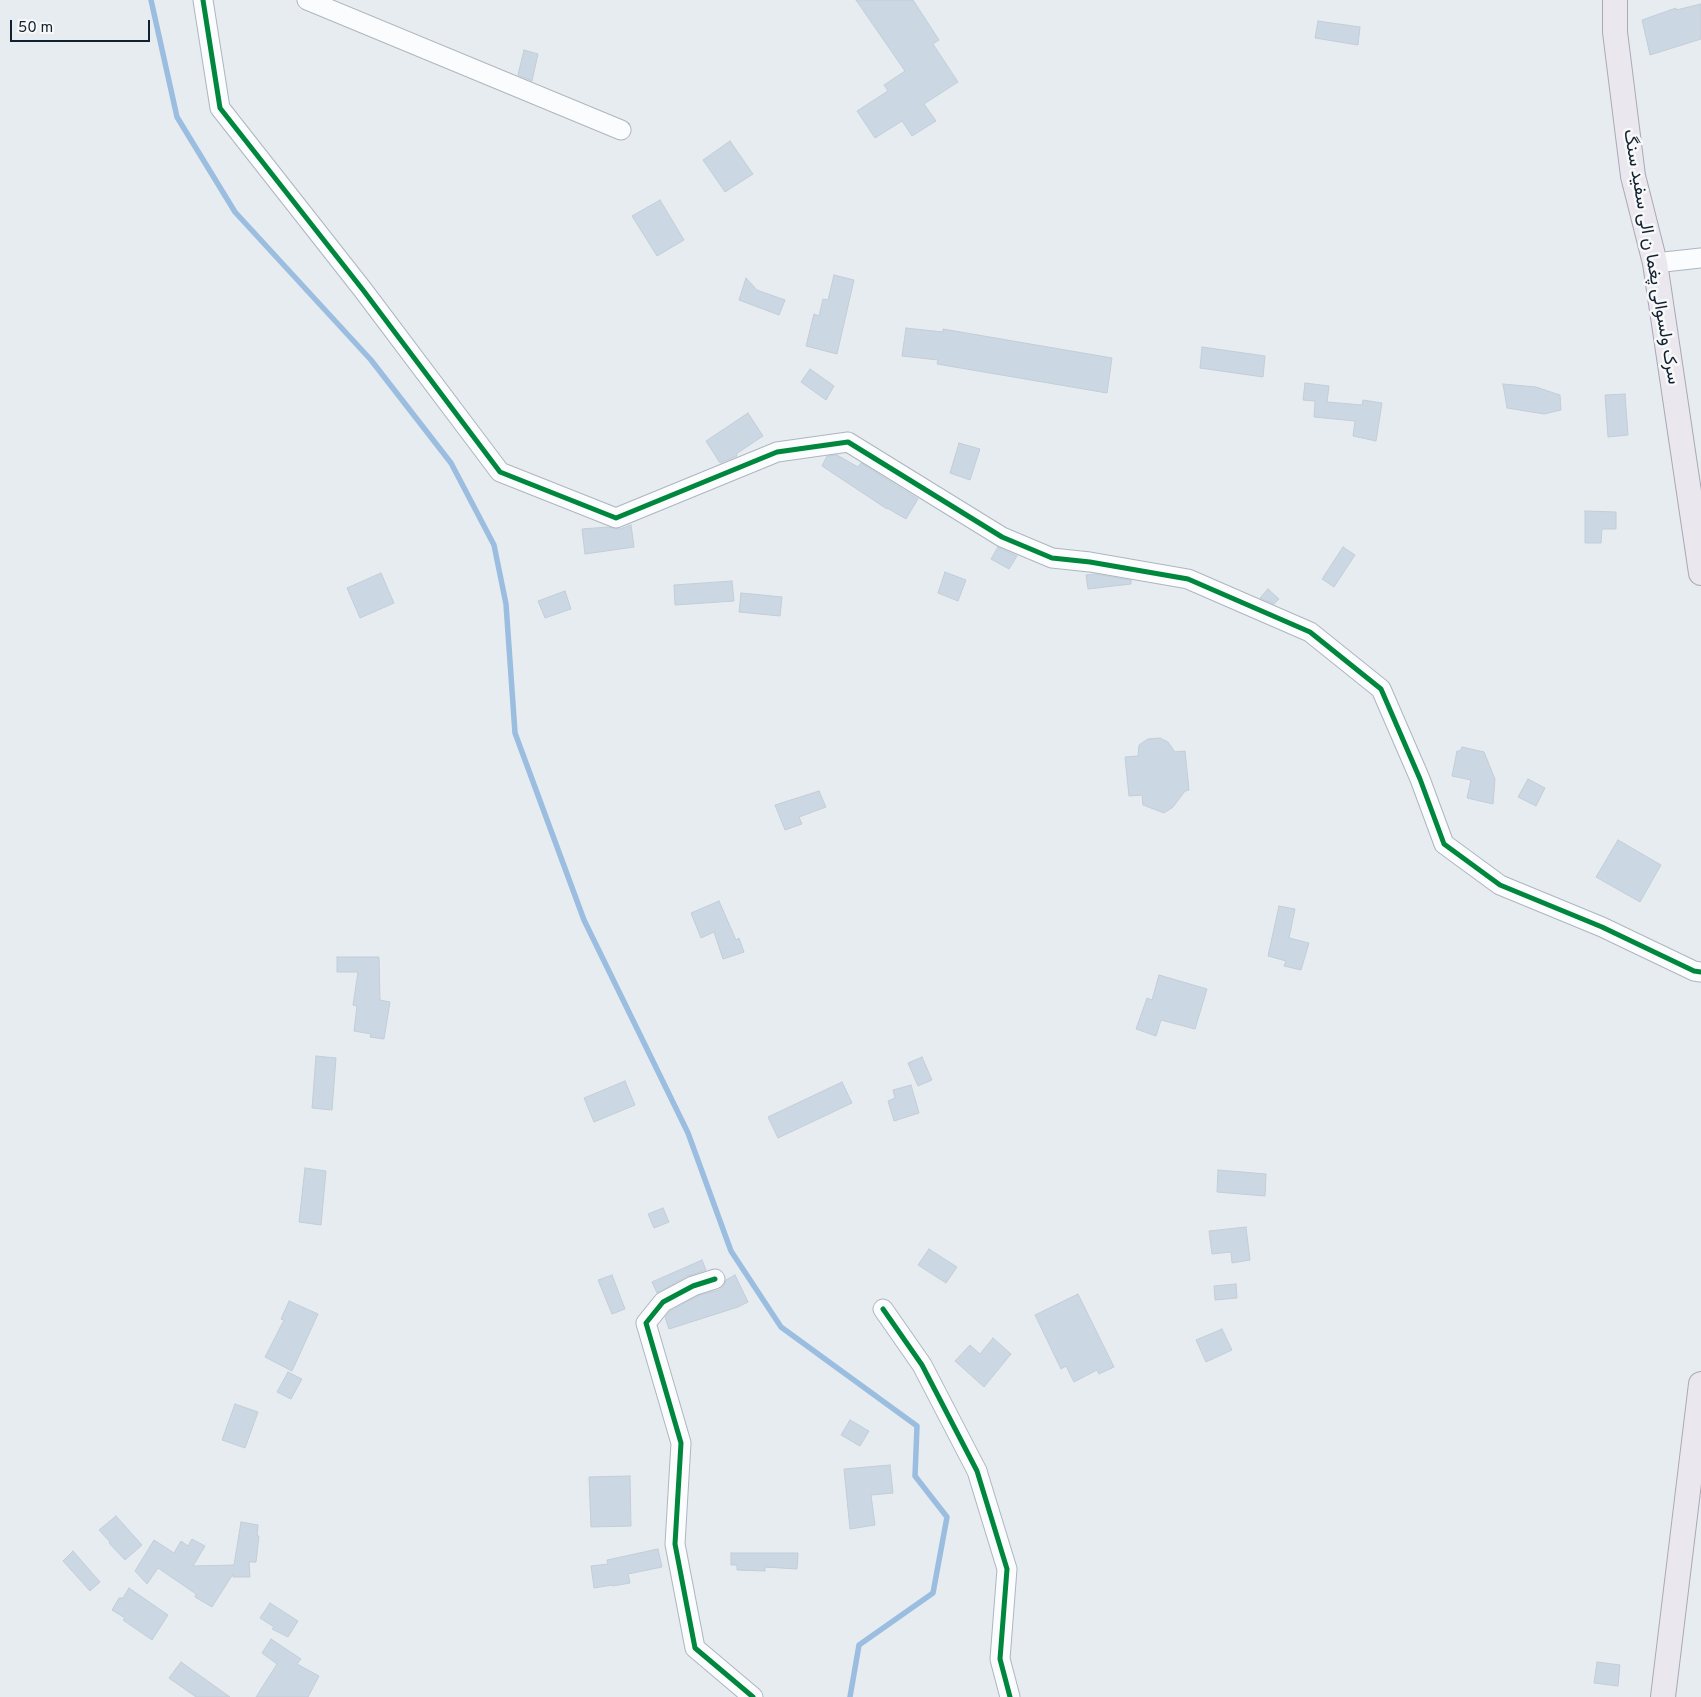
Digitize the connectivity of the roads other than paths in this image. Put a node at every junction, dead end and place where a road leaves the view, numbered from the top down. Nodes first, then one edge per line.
1 (202, 0) edge
2 (307, 0) edge
3 (1615, 0) edge
4 (621, 130) dead end
5 (1701, 258) edge
6 (1655, 263) junction
7 (1701, 573) edge
8 (1701, 972) edge
9 (715, 1279) dead end
10 (883, 1309) dead end
11 (1701, 1384) edge
12 (753, 1697) edge
13 (1010, 1697) edge
14 (1663, 1697) edge

1 - 8 street
2 - 4 street
3 - 6 main road, سرک ولسوالی پغما ن الی سفید سنگ
5 - 6 street
6 - 7 main road, سرک ولسوالی پغما ن الی سفید سنگ
9 - 12 street
10 - 13 street
11 - 14 main road

